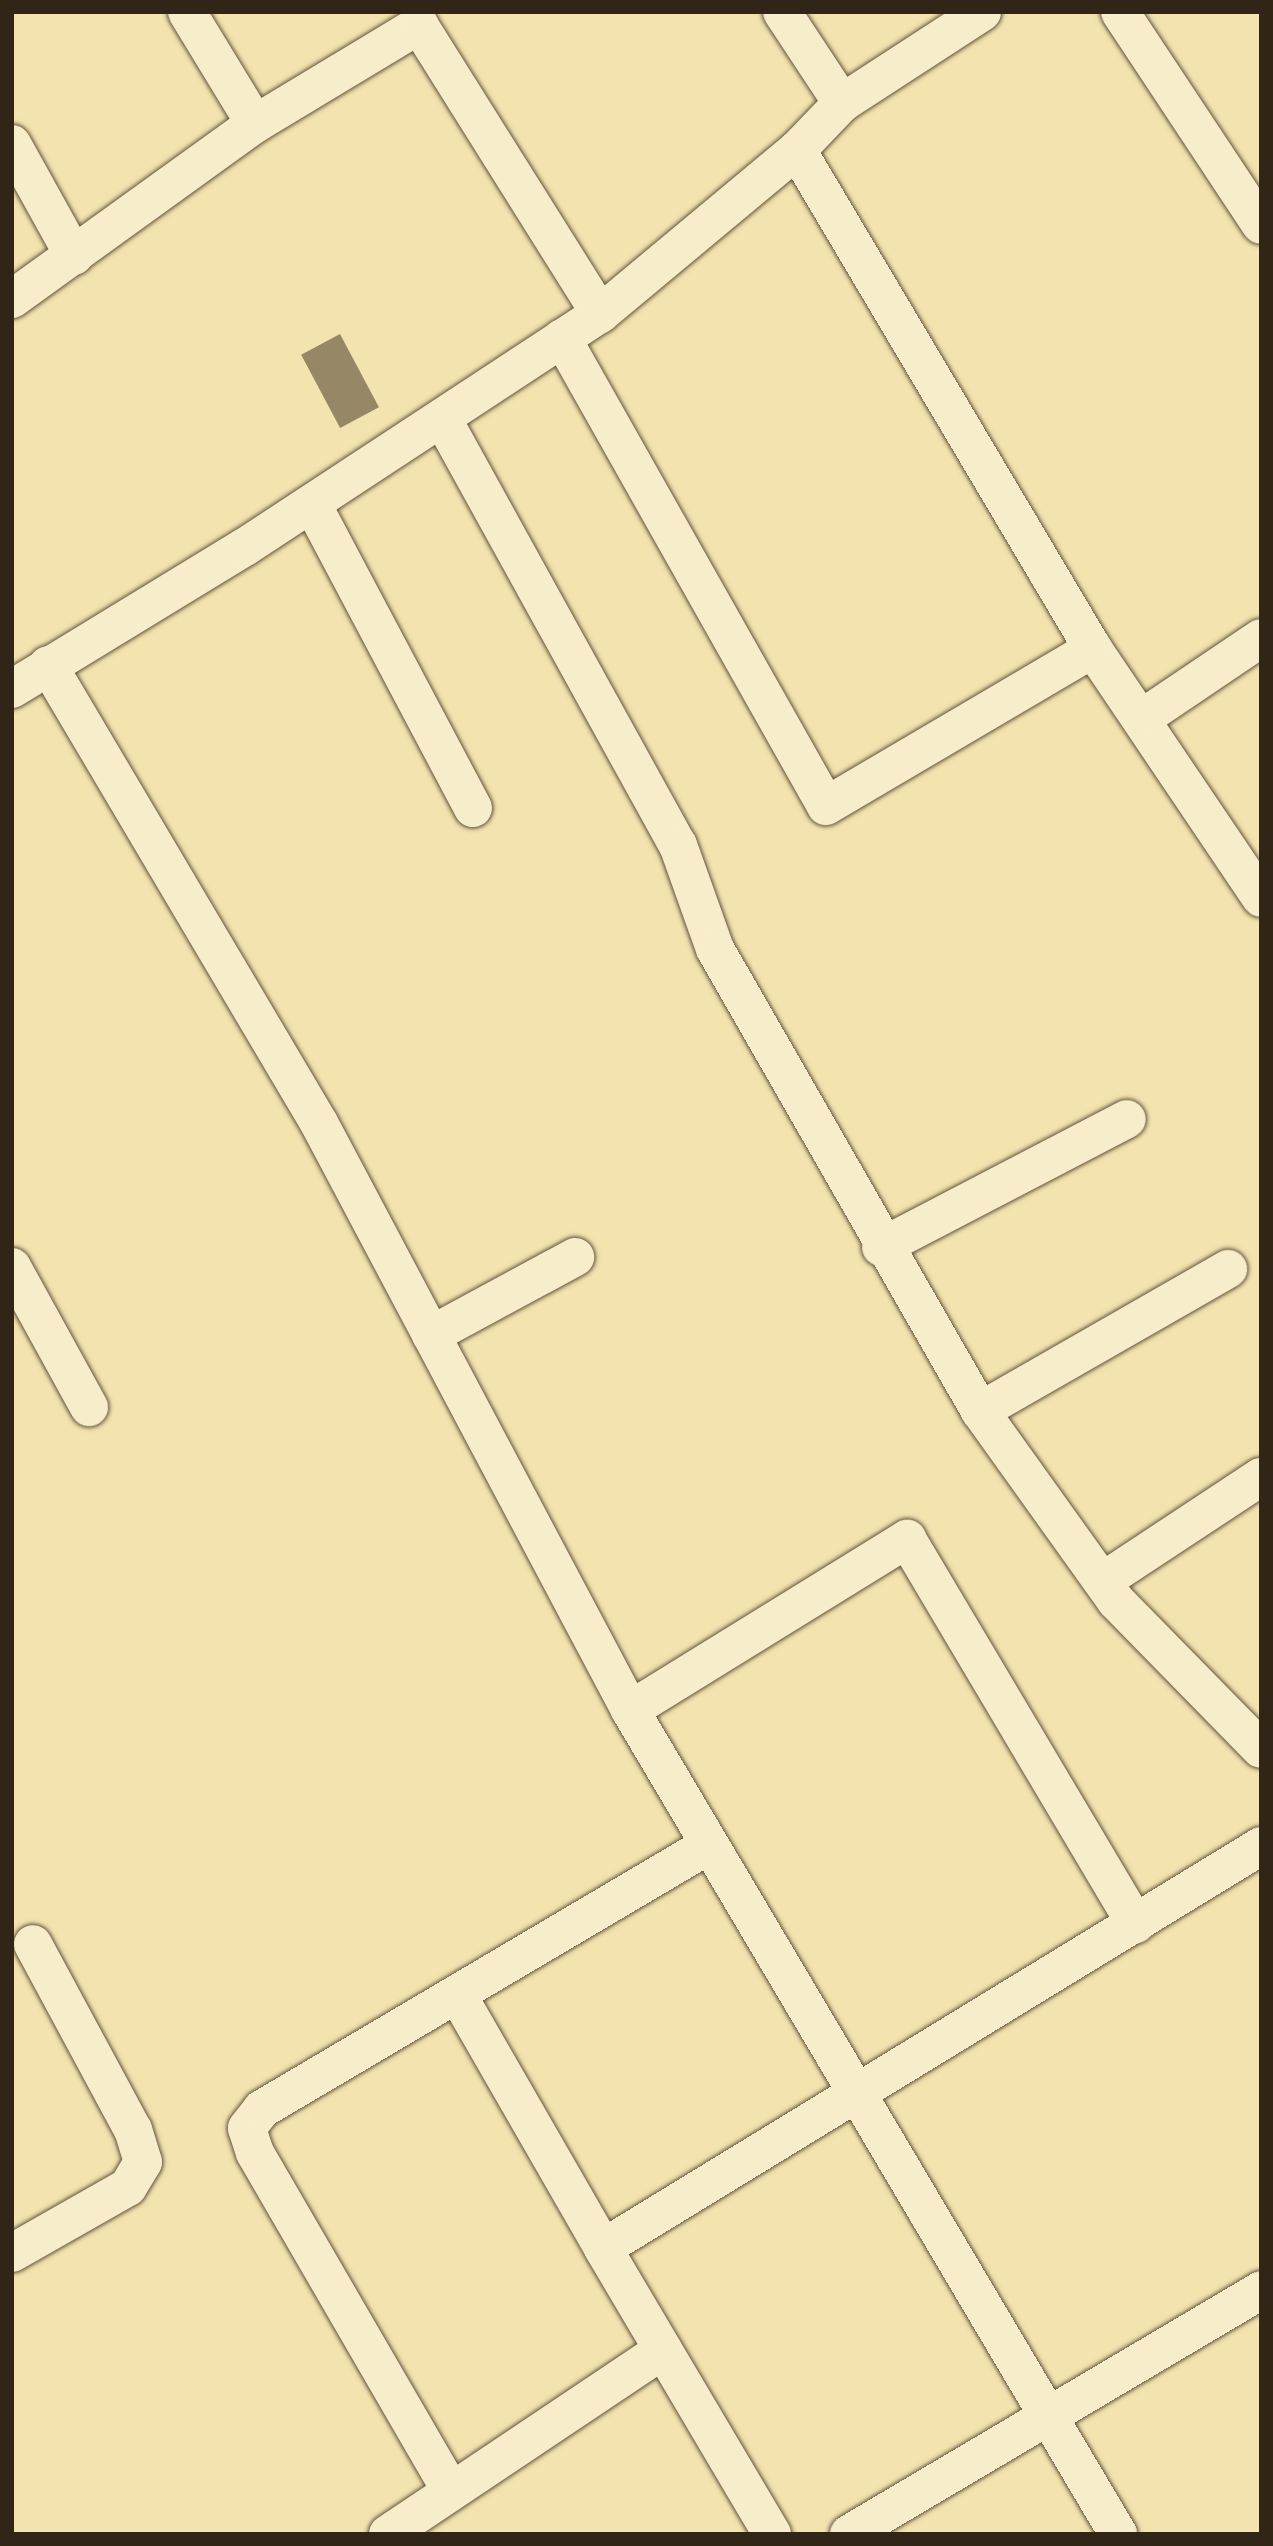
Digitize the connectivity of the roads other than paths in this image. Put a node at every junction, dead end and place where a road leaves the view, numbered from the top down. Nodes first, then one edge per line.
1 (187, 12) edge
2 (782, 12) edge
3 (982, 12) edge
4 (1120, 12) edge
5 (416, 18) edge
6 (842, 103) junction
7 (255, 124) junction
8 (12, 144) edge
9 (797, 150) junction
10 (1261, 225) edge
11 (74, 256) junction
12 (12, 299) edge
13 (600, 314) junction
14 (562, 338) junction
15 (443, 420) junction
16 (312, 503) junction
17 (1261, 638) edge
18 (1093, 649) junction
19 (48, 665) junction
20 (12, 689) edge
21 (1144, 717) junction
22 (473, 808) dead end
23 (1261, 898) edge
24 (1127, 1119) dead end
25 (881, 1247) junction
26 (575, 1257) dead end
27 (12, 1267) edge
28 (1228, 1269) dead end
29 (431, 1335) junction
30 (89, 1407) dead end
31 (979, 1411) junction
32 (1261, 1477) edge
33 (1103, 1581) junction
34 (630, 1710) junction
35 (1261, 1749) edge
36 (709, 1845) junction
37 (1261, 1846) edge
38 (1136, 1924) junction
39 (33, 1944) dead end
40 (457, 1994) junction
41 (855, 2093) junction
42 (603, 2248) junction
43 (12, 2253) edge
44 (1261, 2290) edge
45 (663, 2350) junction
46 (1046, 2413) junction
47 (451, 2491) junction
48 (388, 2534) edge
49 (772, 2534) edge
50 (849, 2534) edge
51 (1118, 2534) edge

1 - 7 street
2 - 6 street
3 - 6 street
4 - 10 street
5 - 7 street
5 - 13 street
6 - 9 street
7 - 11 street
8 - 11 street
9 - 13 street
9 - 18 street
11 - 12 street
13 - 14 street
14 - 15 street
14 - 18 street
15 - 16 street
15 - 25 street
16 - 19 street
16 - 22 street
17 - 21 street
18 - 21 street
19 - 20 street
19 - 29 street
21 - 23 street
24 - 25 street
25 - 31 street
26 - 29 street
27 - 30 street
28 - 31 street
29 - 34 street
31 - 33 street
32 - 33 street
33 - 35 street
34 - 36 street
34 - 38 street
36 - 40 street
36 - 41 street
37 - 38 street
38 - 41 street
39 - 43 street
40 - 42 street
40 - 47 street
41 - 42 street
41 - 46 street
42 - 45 street
44 - 46 street
45 - 47 street
45 - 49 street
46 - 50 street
46 - 51 street
47 - 48 street

